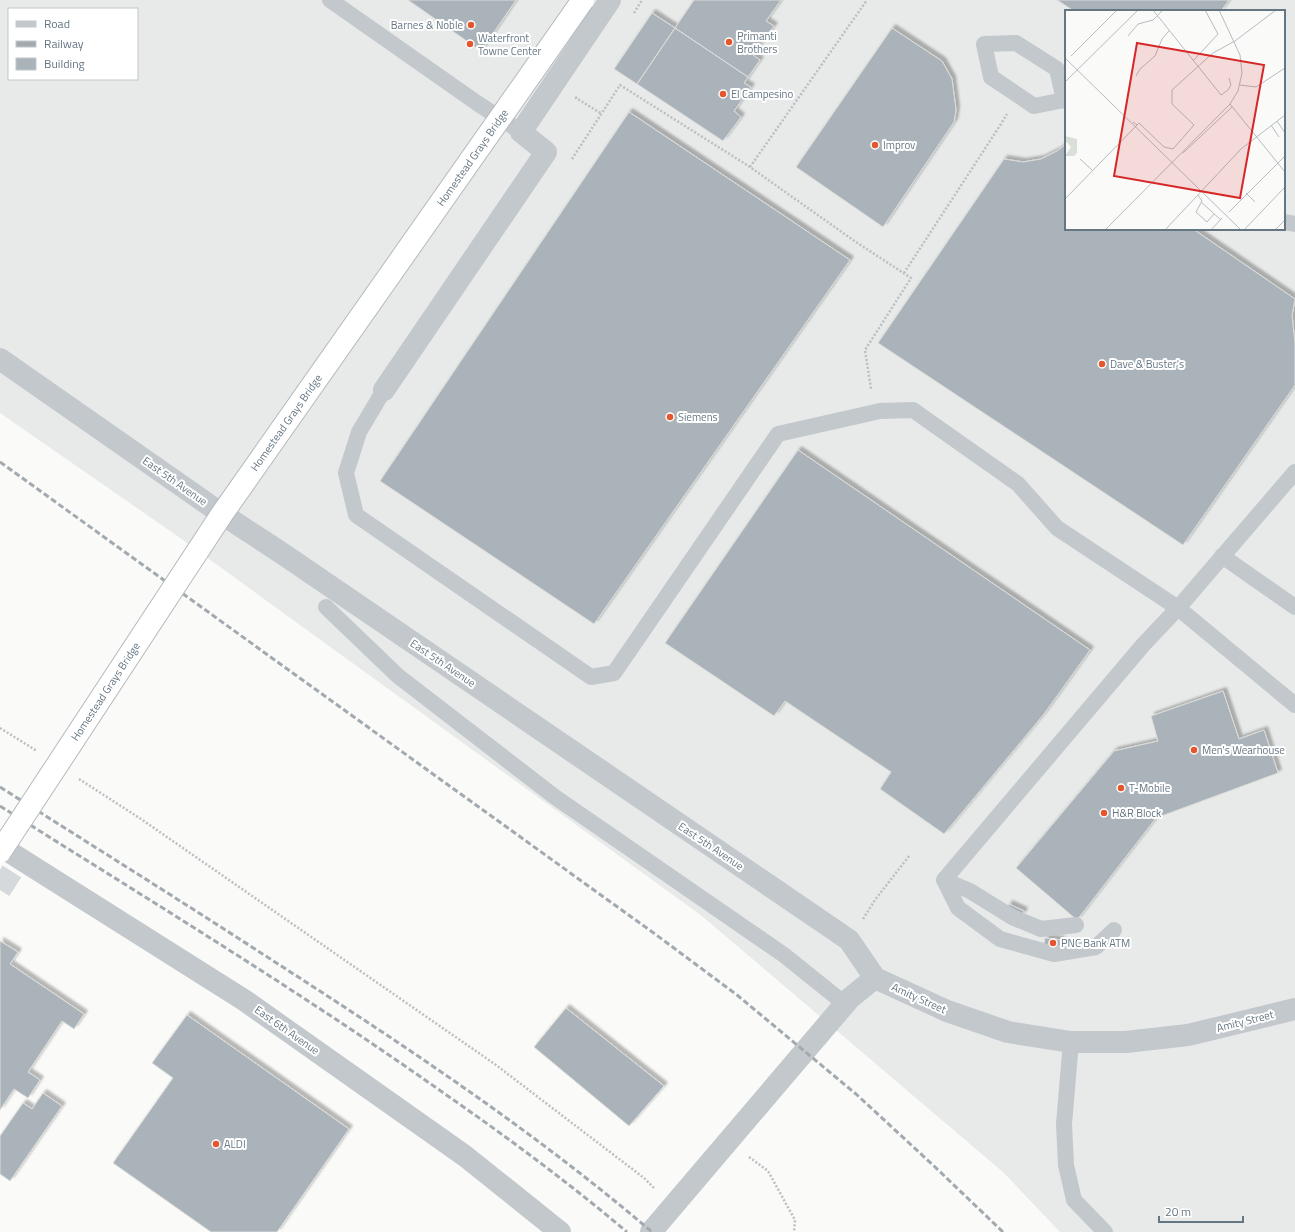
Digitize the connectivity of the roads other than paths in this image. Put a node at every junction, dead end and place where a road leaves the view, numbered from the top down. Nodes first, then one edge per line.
1 (330, 0) edge
2 (583, 0) edge
3 (610, 0) edge
4 (1065, 100) edge
5 (521, 132) junction
6 (1285, 222) edge
7 (1295, 224) edge
8 (0, 359) edge
9 (384, 390) joint
10 (1295, 472) edge
11 (222, 514) junction
12 (1222, 556) junction
13 (326, 607) dead end
14 (1295, 607) edge
15 (1178, 608) junction
16 (1295, 705) edge
17 (0, 848) edge
18 (944, 880) junction
19 (1076, 925) dead end
20 (1114, 930) dead end
21 (875, 978) junction
22 (845, 1004) junction
23 (1295, 1009) edge
24 (1071, 1042) junction
25 (560, 1232) edge
26 (651, 1232) edge
27 (1105, 1232) edge

1 - 5 lane
2 - 11 main road, Homestead Grays Bridge, bridge
3 - 5 street
4 - 4 lane
5 - 9 street
6 - 7 lane
8 - 11 street, East 5th Avenue
9 - 15 lane
10 - 12 lane
11 - 17 main road, Homestead Grays Bridge, bridge
11 - 21 street, East 5th Avenue
12 - 14 lane
12 - 15 lane
13 - 22 lane
15 - 16 lane
15 - 18 lane
17 - 25 street, East 6th Avenue
18 - 19 lane
18 - 20 lane
21 - 22 street
21 - 24 street, Amity Street
22 - 26 street
23 - 24 street, Amity Street
24 - 27 lane

